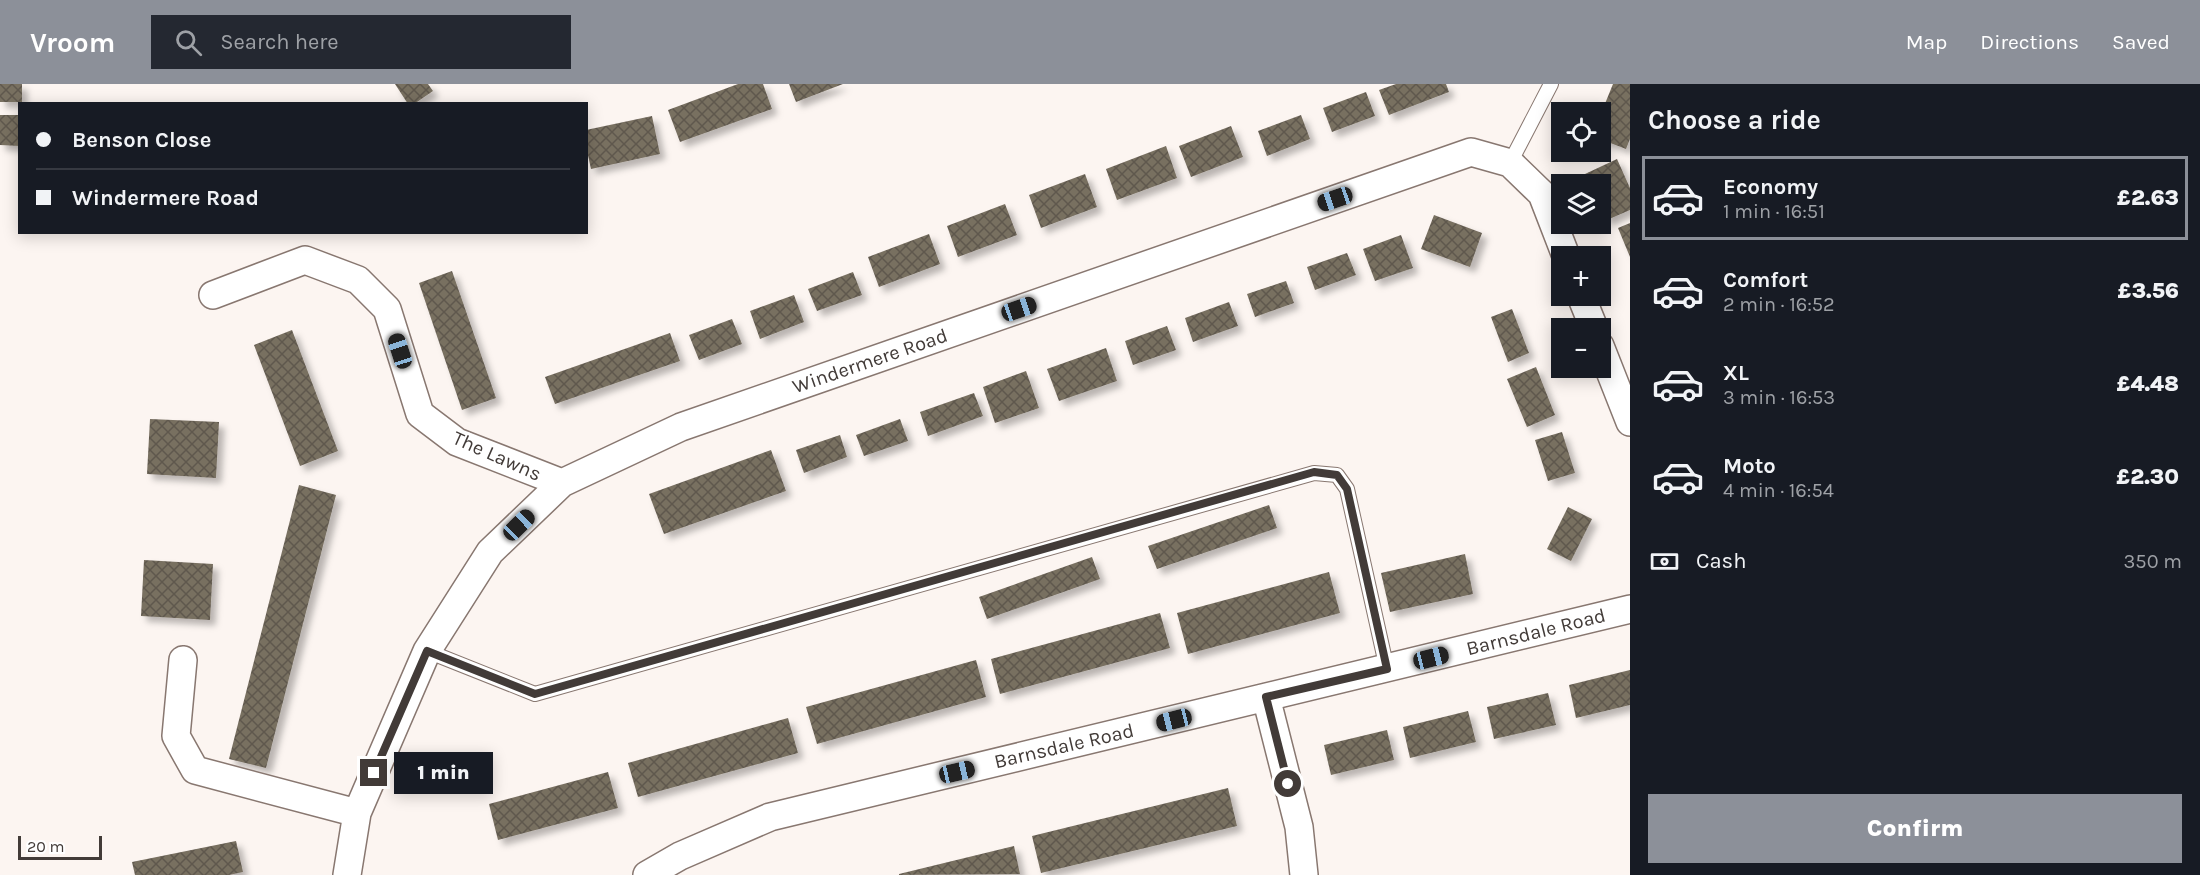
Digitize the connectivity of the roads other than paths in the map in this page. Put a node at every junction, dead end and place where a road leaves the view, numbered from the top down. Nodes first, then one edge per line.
1 (1551, 84) edge
2 (1510, 164) junction
3 (1562, 246) edge
4 (213, 295) dead end
5 (1611, 374) edge
6 (1630, 422) edge
7 (562, 483) junction
8 (1630, 609) edge
9 (427, 651) junction
10 (183, 660) dead end
11 (1387, 669) junction
12 (1266, 697) junction
13 (357, 813) junction
14 (347, 875) edge
15 (647, 875) edge
16 (1304, 875) edge

1 - 2 lane
2 - 3 street, Windermere Road
2 - 7 street, Windermere Road
4 - 7 street, The Lawns
5 - 6 street
7 - 9 street, Windermere Road
8 - 11 street, Barnsdale Road
9 - 11 lane
9 - 13 street, Windermere Road
10 - 13 street
11 - 12 street, Barnsdale Road
12 - 15 street, Barnsdale Road
12 - 16 street
13 - 14 street, Windermere Road

